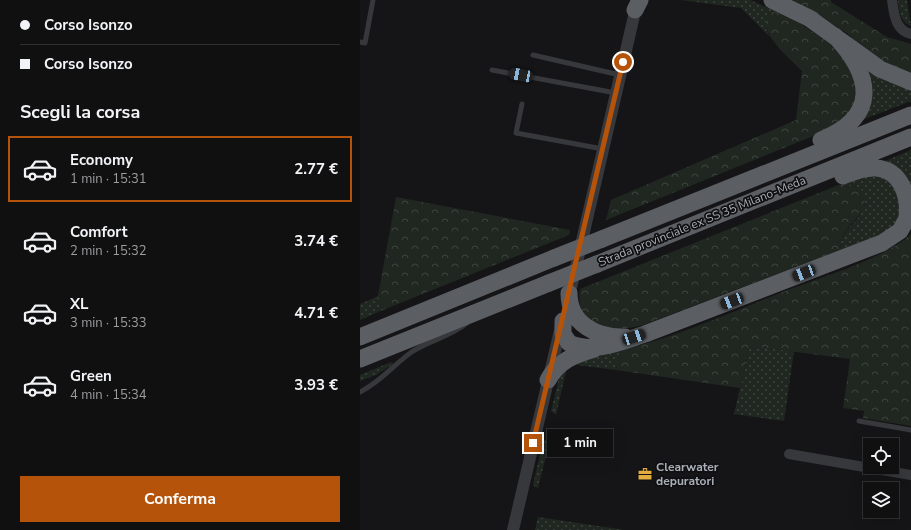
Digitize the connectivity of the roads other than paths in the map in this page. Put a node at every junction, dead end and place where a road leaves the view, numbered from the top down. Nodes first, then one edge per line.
1 (373, 0) edge
2 (772, 0) edge
3 (892, 0) edge
4 (638, 3) edge
5 (911, 34) edge
6 (835, 36) junction
7 (360, 42) edge
8 (533, 55) dead end
9 (492, 70) dead end
10 (620, 75) junction
11 (911, 82) edge
12 (616, 93) junction
13 (522, 104) dead end
14 (911, 115) edge
15 (911, 137) edge
16 (603, 149) junction
17 (764, 174) junction
18 (774, 192) junction
19 (908, 218) edge
20 (569, 293) junction
21 (481, 310) junction
22 (592, 331) junction
23 (561, 332) junction
24 (645, 334) junction
25 (360, 337) edge
26 (602, 347) junction
27 (360, 359) edge
28 (548, 380) junction
29 (360, 392) edge
30 (859, 422) dead end
31 (911, 430) edge
32 (789, 454) dead end
33 (911, 475) edge
34 (513, 530) edge

1 - 7 lane
2 - 6 highway
3 - 5 street
4 - 10 street
6 - 11 highway
6 - 17 highway
8 - 10 lane
9 - 12 lane
10 - 12 street
12 - 16 street
13 - 16 lane
14 - 17 highway, Strada provinciale ex SS 35 Milano-Meda
15 - 18 highway, Strada provinciale ex SS 35 Milano-Meda
16 - 20 street
17 - 25 highway, Strada provinciale ex SS 35 Milano-Meda, bridge
18 - 19 highway
18 - 21 highway, Strada provinciale ex SS 35 Milano-Meda, bridge
19 - 24 highway
20 - 22 highway
20 - 23 street
21 - 27 highway, Strada provinciale ex SS 35 Milano-Meda
21 - 29 lane
22 - 23 highway
22 - 24 highway
23 - 26 highway
23 - 28 street
24 - 26 highway
26 - 28 highway
28 - 34 street
30 - 31 lane
32 - 33 street

